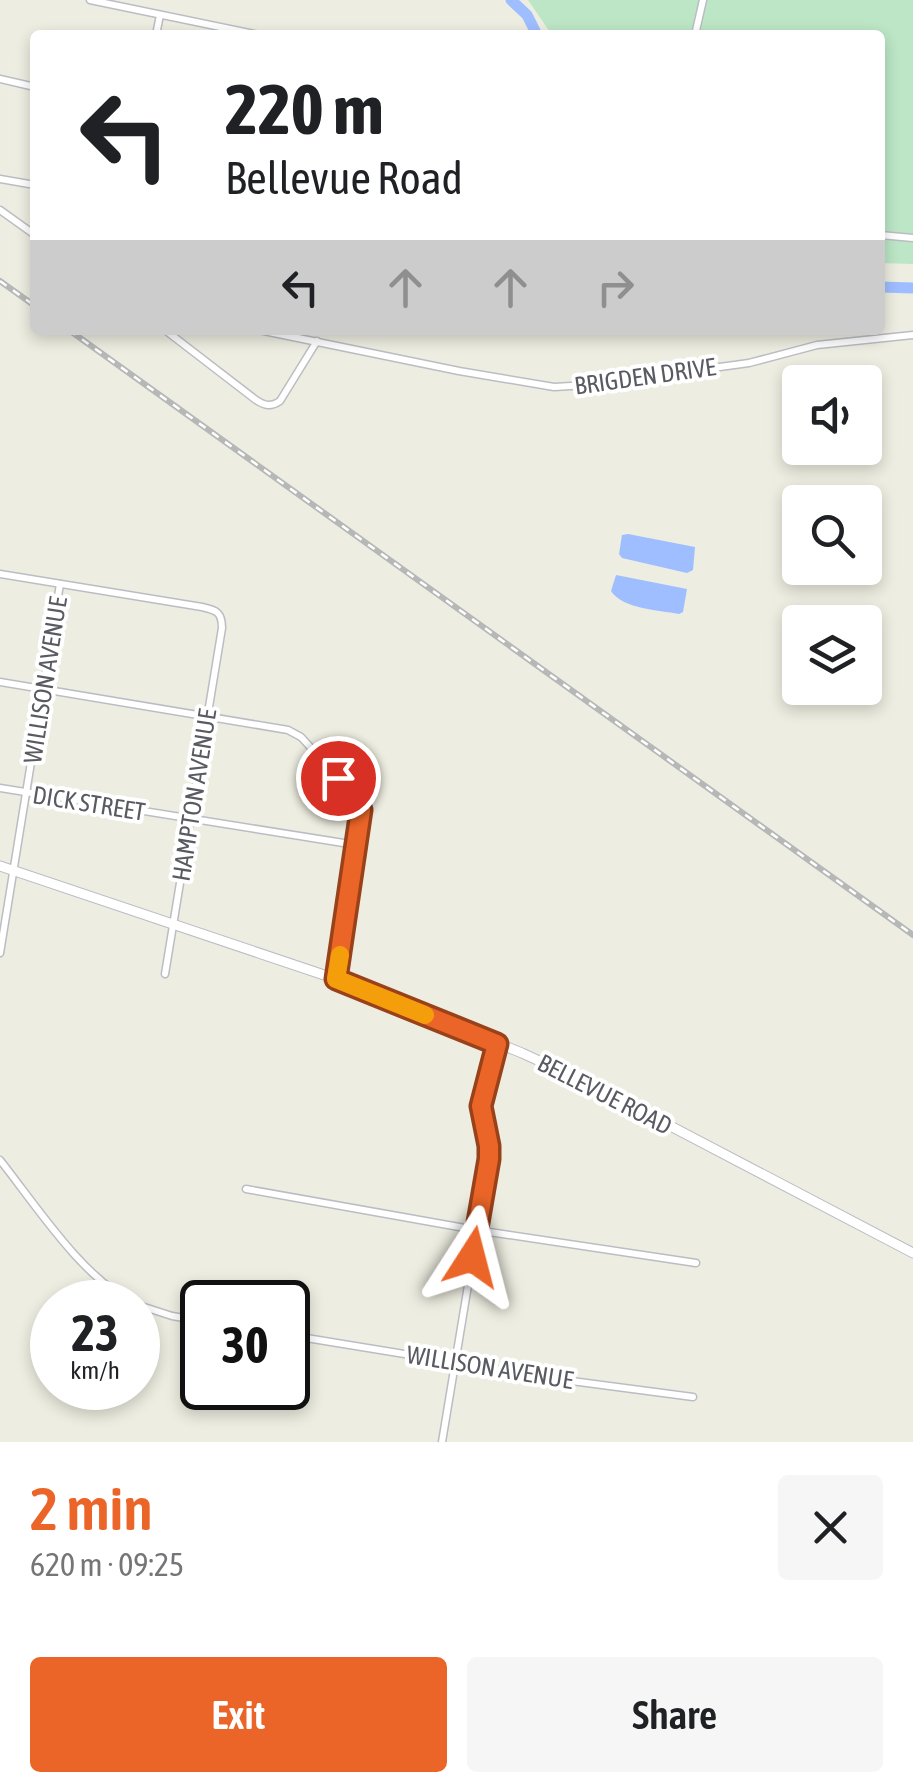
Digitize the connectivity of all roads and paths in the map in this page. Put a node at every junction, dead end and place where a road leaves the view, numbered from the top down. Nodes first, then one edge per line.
1 (90, 0) edge
2 (703, 0) edge
3 (160, 15) junction
4 (157, 30) edge
5 (234, 30) edge
6 (696, 30) edge
7 (0, 79) edge
8 (30, 85) edge
9 (0, 179) edge
10 (30, 183) edge
11 (0, 210) edge
12 (30, 231) edge
13 (885, 235) edge
14 (913, 238) edge
15 (172, 335) edge
16 (283, 335) edge
17 (913, 335) edge
18 (317, 342) junction
19 (0, 574) edge
20 (60, 584) junction
21 (0, 682) edge
22 (44, 690) junction
23 (208, 716) junction
24 (0, 788) edge
25 (26, 793) junction
26 (190, 819) junction
27 (356, 844) junction
28 (0, 866) edge
29 (13, 872) junction
30 (173, 924) junction
31 (0, 953) edge
32 (165, 974) dead end
33 (336, 979) junction
34 (497, 1044) junction
35 (0, 1160) edge
36 (246, 1189) dead end
37 (476, 1230) junction
38 (913, 1252) edge
39 (696, 1262) dead end
40 (102, 1280) edge
41 (310, 1339) edge
42 (455, 1362) junction
43 (693, 1397) dead end
44 (442, 1442) edge

1 - 3 street
2 - 6 street
3 - 4 street
3 - 5 street
7 - 8 street
9 - 10 street
11 - 12 street
13 - 14 street
15 - 18 street
16 - 18 street, BRIGDEN DRIVE
17 - 18 street, BRIGDEN DRIVE
19 - 20 street
20 - 22 street, WILLISON AVENUE
20 - 23 street, HAMPTON AVENUE
21 - 22 street
22 - 23 street
22 - 25 street, WILLISON AVENUE
23 - 26 street, HAMPTON AVENUE
23 - 27 street
24 - 25 street, DICK STREET
25 - 26 street, DICK STREET
25 - 29 street, WILLISON AVENUE
26 - 27 street, DICK STREET
26 - 30 street, HAMPTON AVENUE
27 - 33 street
28 - 29 street, BELLEVUE ROAD
29 - 30 street, BELLEVUE ROAD
29 - 31 street, WILLISON AVENUE
30 - 32 street, HAMPTON AVENUE
30 - 33 street, BELLEVUE ROAD
33 - 34 street, BELLEVUE ROAD
34 - 37 street
34 - 38 street, BELLEVUE ROAD
35 - 40 street
36 - 37 street
37 - 39 street
37 - 42 street
41 - 42 street, WILLISON AVENUE
42 - 43 street, WILLISON AVENUE
42 - 44 street

